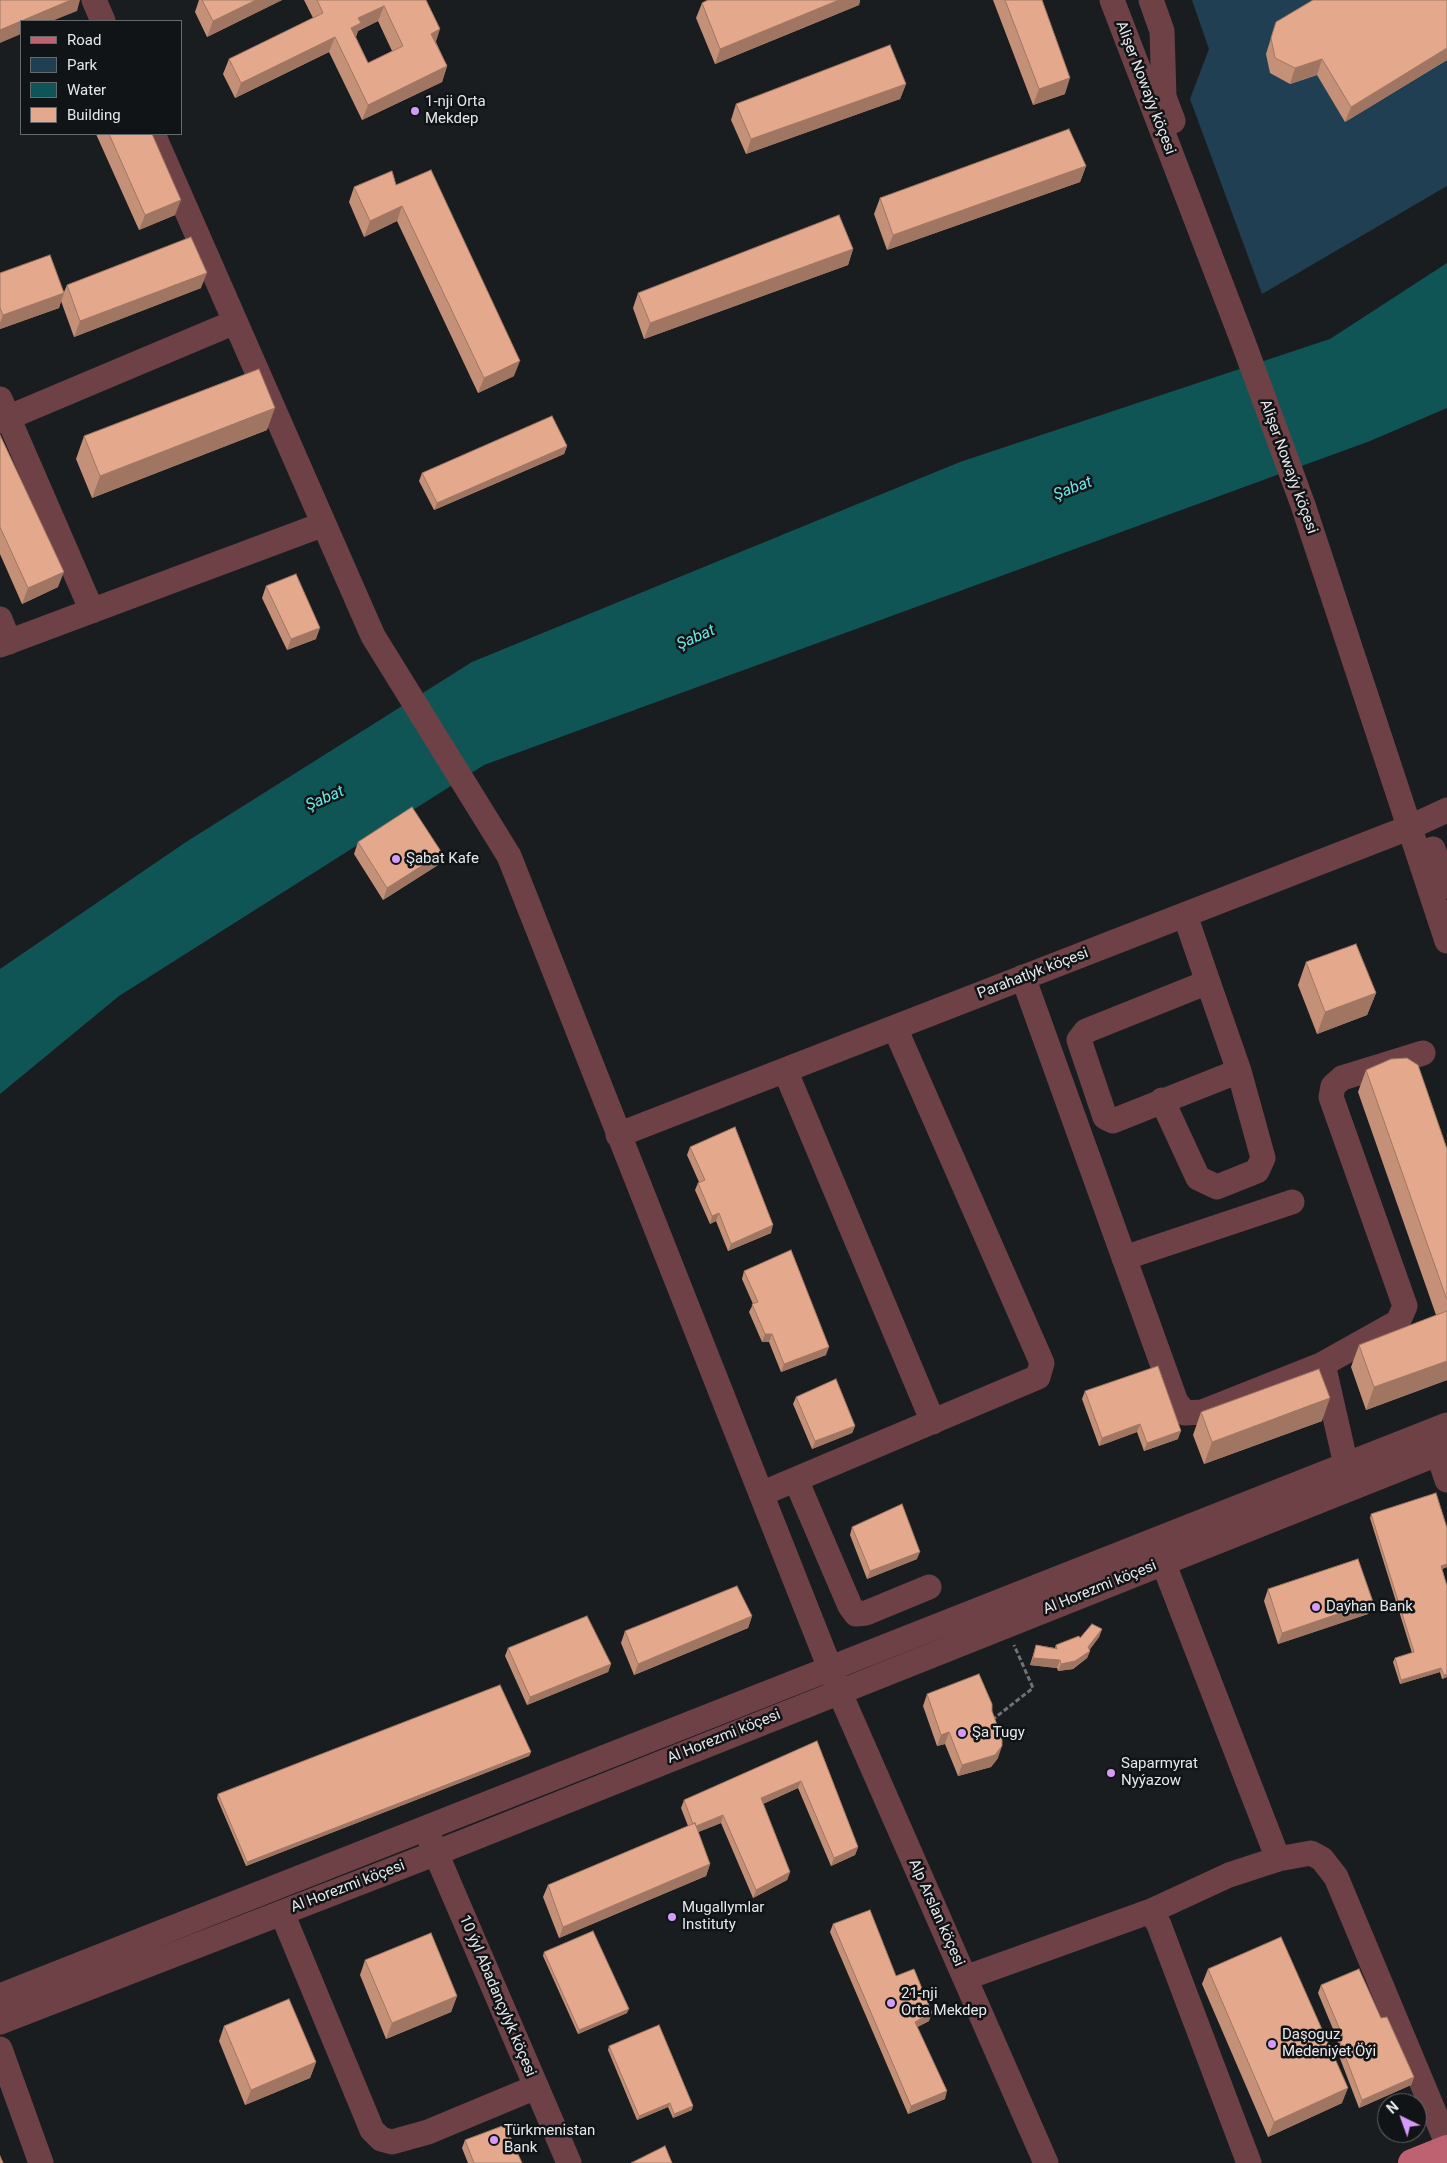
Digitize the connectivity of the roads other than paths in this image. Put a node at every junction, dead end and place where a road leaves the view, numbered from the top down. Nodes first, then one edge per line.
1 (94, 0) edge
2 (1112, 0) edge
3 (1151, 0) edge
4 (103, 20) edge
5 (153, 135) edge
6 (235, 322) junction
7 (1248, 336) junction
8 (3, 412) edge
9 (324, 524) junction
10 (92, 611) junction
11 (0, 619) edge
12 (5, 643) edge
13 (1447, 810) edge
14 (1416, 824) junction
15 (1447, 886) edge
16 (1184, 915) junction
17 (1447, 940) edge
18 (1023, 977) junction
19 (1208, 982) junction
20 (895, 1028) junction
21 (1422, 1053) dead end
22 (785, 1070) junction
23 (1239, 1071) junction
24 (1162, 1100) junction
25 (618, 1135) junction
26 (1292, 1202) dead end
27 (1124, 1258) junction
28 (1323, 1364) junction
29 (933, 1422) junction
30 (1447, 1425) edge
31 (1443, 1451) edge
32 (1346, 1465) junction
33 (796, 1480) junction
34 (1447, 1480) edge
35 (761, 1494) junction
36 (1163, 1562) junction
37 (929, 1586) dead end
38 (830, 1668) junction
39 (839, 1691) junction
40 (425, 1828) junction
41 (436, 1853) junction
42 (1278, 1859) junction
43 (1151, 1911) junction
44 (282, 1913) junction
45 (965, 1978) junction
46 (0, 1996) edge
47 (0, 2022) edge
48 (0, 2049) edge
49 (536, 2087) junction
50 (1447, 2143) edge
51 (1447, 2149) edge
52 (41, 2163) edge
53 (569, 2163) edge
54 (1046, 2163) edge
55 (1248, 2163) edge
56 (1412, 2163) edge

1 - 4 street
2 - 7 street, Alişer Nowaýy köçesi
3 - 7 street, Alişer Nowaýy köçesi
5 - 6 street, Alp Arslan köçesi
6 - 8 street
6 - 9 street, Alp Arslan köçesi
7 - 14 street, Alişer Nowaýy köçesi
8 - 10 street
9 - 10 street
9 - 25 street, Alp Arslan köçesi
10 - 12 street
11 - 12 street
13 - 14 street, Parahatlyk köçesi
14 - 15 street, Alişer Nowaýy köçesi
14 - 16 street, Parahatlyk köçesi
14 - 17 street, Alişer Nowaýy köçesi
16 - 18 street, Parahatlyk köçesi
16 - 19 street
18 - 20 street, Parahatlyk köçesi
18 - 27 street
19 - 23 street
19 - 24 street
20 - 22 street, Parahatlyk köçesi
20 - 29 street
21 - 28 street
22 - 25 street, Parahatlyk köçesi
22 - 29 street
23 - 24 street
23 - 24 street
25 - 35 street, Alp Arslan köçesi
26 - 27 street
27 - 28 street
28 - 32 street
29 - 33 street
30 - 32 street, Al Horezmi köçesi
31 - 34 street
31 - 36 street, Al Horezmi köçesi
32 - 38 street, Al Horezmi köçesi
33 - 35 street
33 - 37 street
35 - 38 street, Alp Arslan köçesi
36 - 39 street, Al Horezmi köçesi
36 - 42 street
38 - 39 street, Alp Arslan köçesi
38 - 40 street, Al Horezmi köçesi
39 - 41 street, Al Horezmi köçesi
39 - 45 street, Alp Arslan köçesi
40 - 41 street, 10 ýyl Abadançylyk köçesi
40 - 46 street, Al Horezmi köçesi
41 - 44 street, Al Horezmi köçesi
41 - 49 street, 10 ýyl Abadançylyk köçesi
42 - 43 street
42 - 50 street
43 - 45 street
43 - 55 street
44 - 47 street, Al Horezmi köçesi
44 - 49 street
45 - 54 street, Alp Arslan köçesi
48 - 52 street
49 - 53 street, 10 ýyl Abadançylyk köçesi
51 - 56 main road

